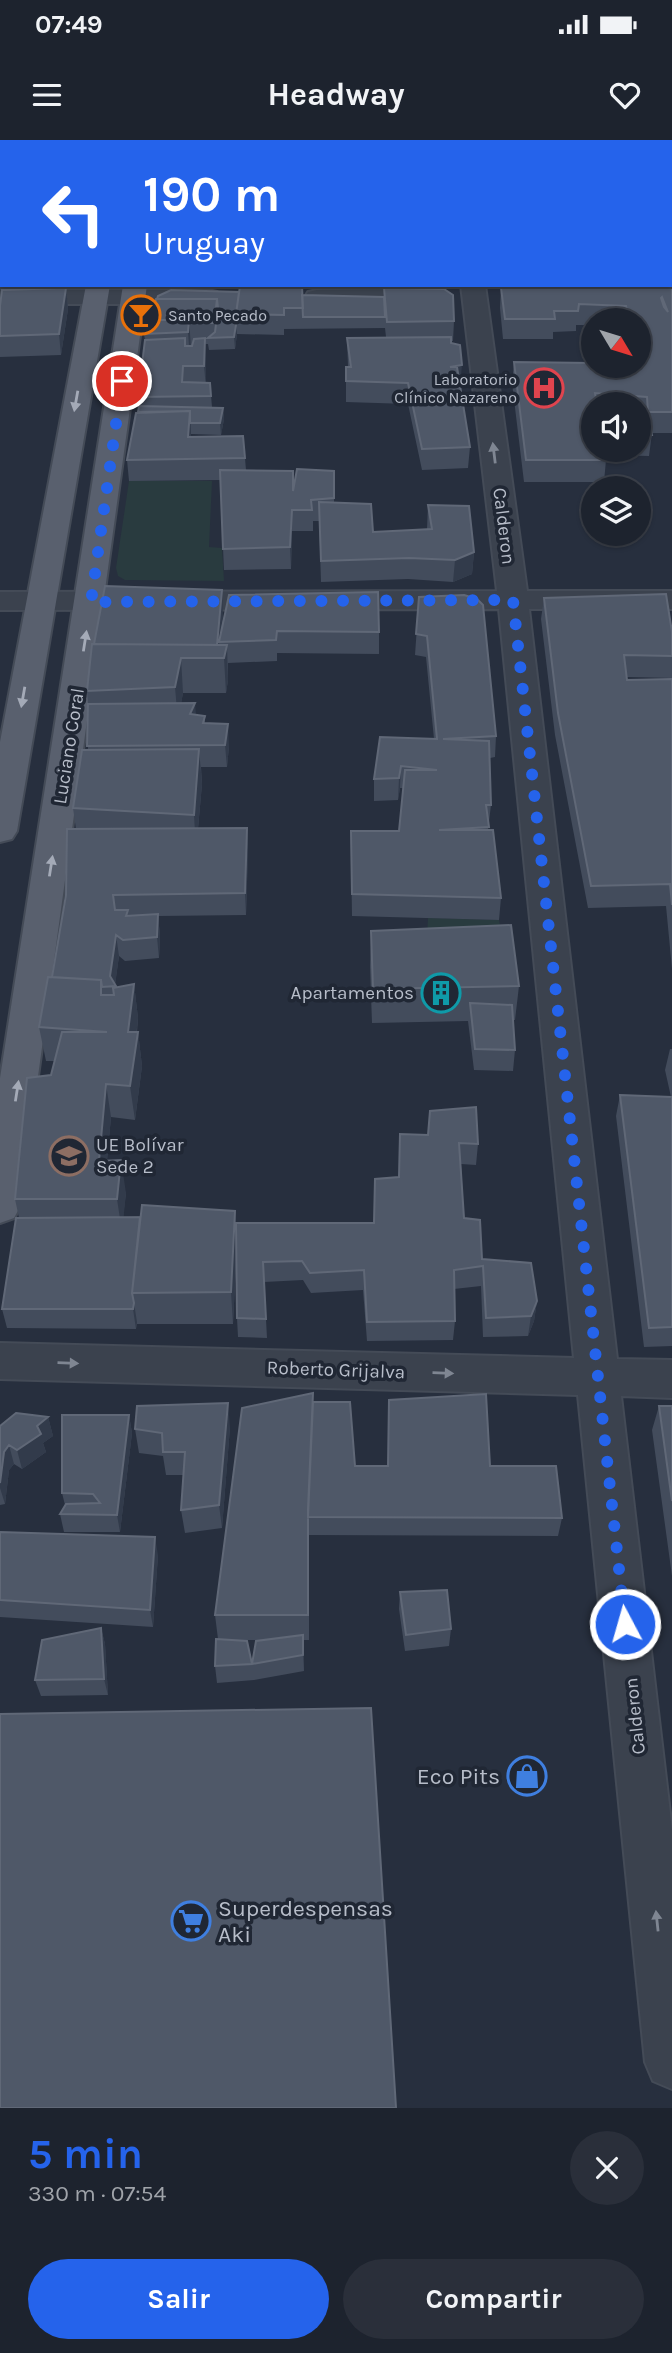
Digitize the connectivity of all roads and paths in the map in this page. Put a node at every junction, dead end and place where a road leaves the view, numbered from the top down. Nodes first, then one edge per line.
1 (97, 291) edge
2 (135, 291) edge
3 (483, 292) edge
4 (0, 296) edge
5 (229, 297) edge
6 (297, 297) edge
7 (513, 600) junction
8 (672, 600) edge
9 (0, 601) edge
10 (40, 601) junction
11 (91, 602) junction
12 (0, 831) edge
13 (0, 1207) edge
14 (0, 1361) edge
15 (598, 1378) junction
16 (672, 1379) edge
17 (672, 2062) edge

1 - 2 street
1 - 4 street
1 -> 10 main road
2 - 5 street
2 - 11 main road, Luciano Coral
3 - 6 street
7 -> 3 street, Calderon
7 - 8 street
7 - 11 street
7 - 15 street, Calderon
9 - 10 street
10 - 11 street
10 -> 12 main road
13 -> 11 main road, Luciano Coral
14 -> 15 street, Roberto Grijalva
15 - 16 street, Roberto Grijalva
17 -> 15 street, Calderon

